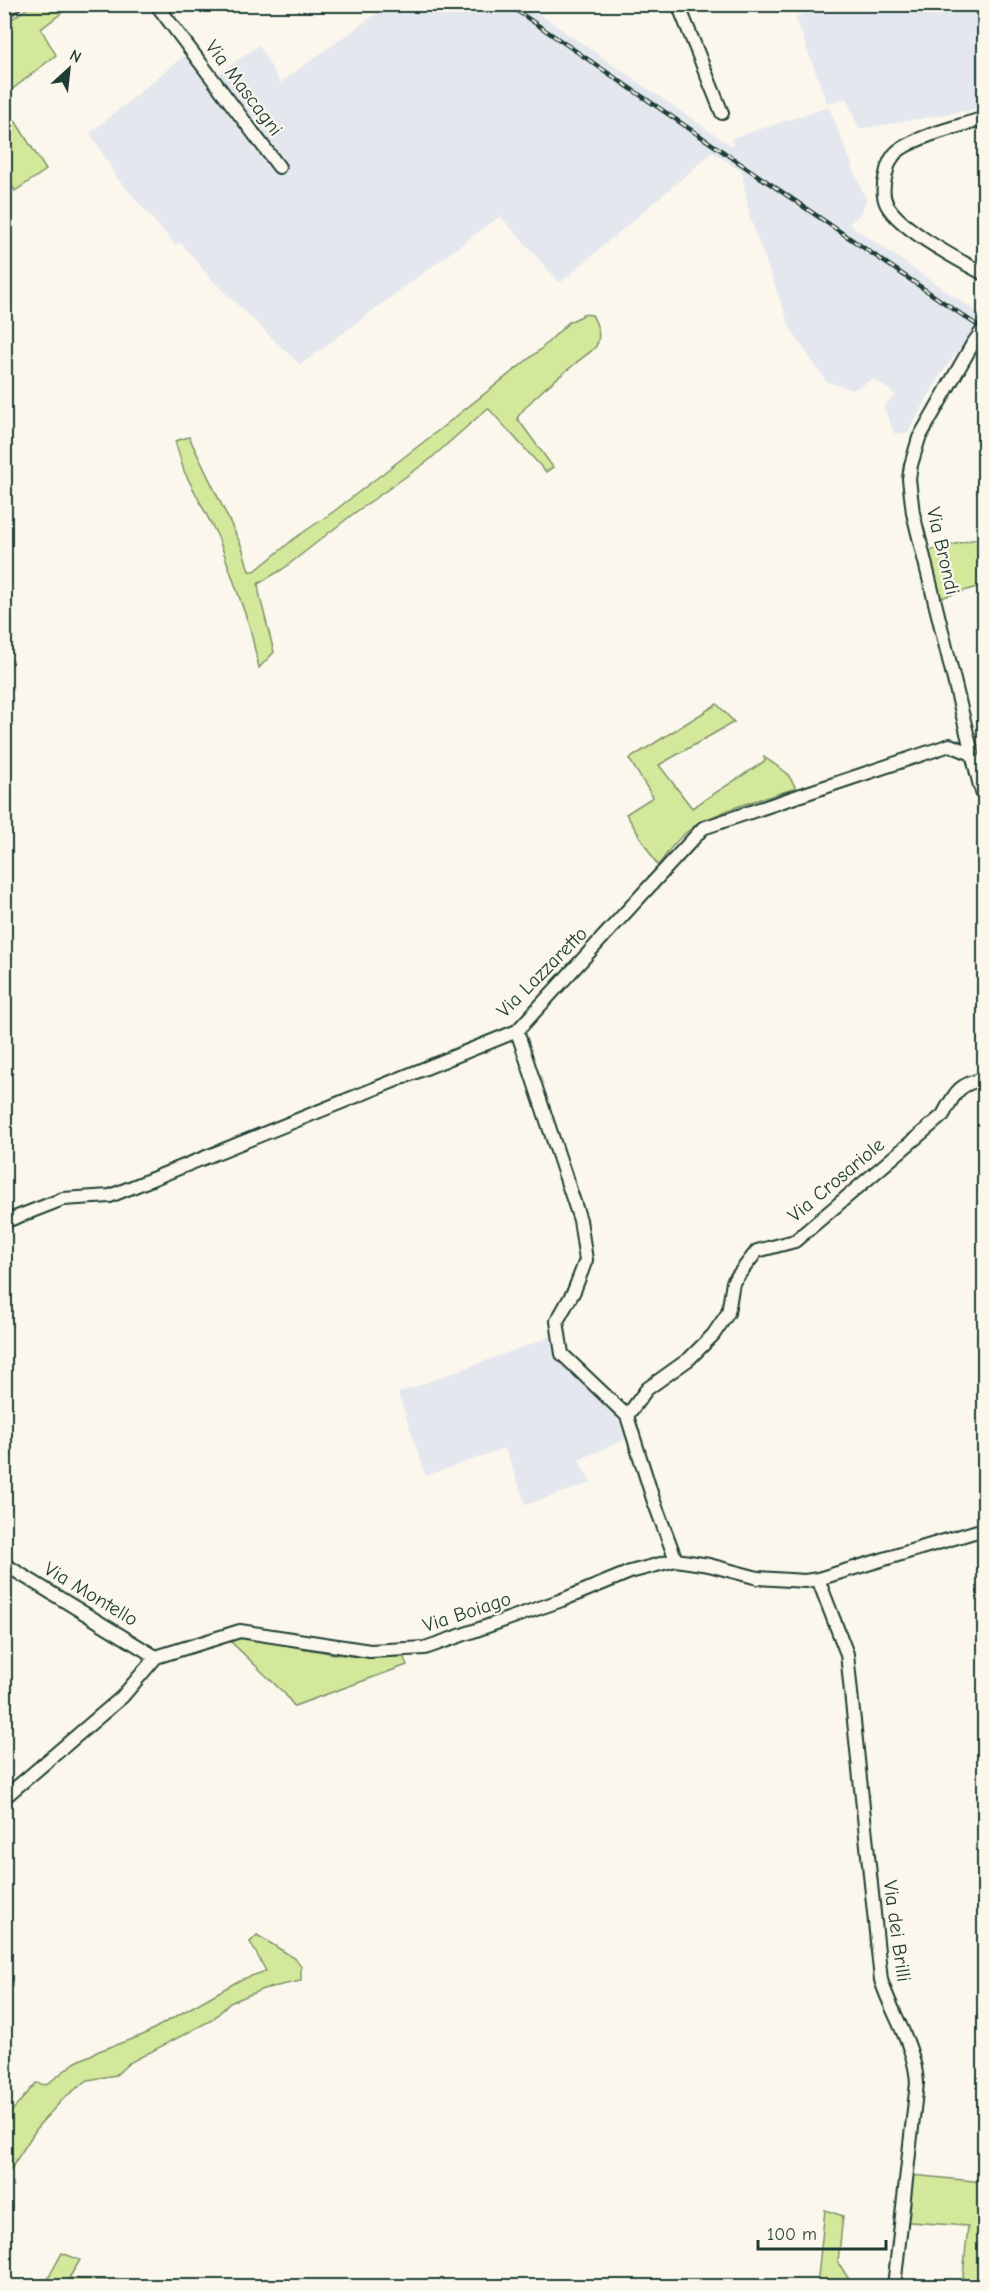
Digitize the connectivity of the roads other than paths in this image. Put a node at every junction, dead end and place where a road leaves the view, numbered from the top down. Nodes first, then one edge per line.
1 (15, 4) edge
2 (156, 4) edge
3 (678, 4) edge
4 (4, 12) edge
5 (722, 113) dead end
6 (979, 119) edge
7 (279, 167) dead end
8 (984, 274) edge
9 (984, 328) edge
10 (972, 754) junction
11 (984, 796) edge
12 (517, 1031) junction
13 (984, 1079) edge
14 (4, 1222) edge
15 (627, 1416) junction
16 (984, 1529) edge
17 (676, 1560) junction
18 (4, 1564) edge
19 (818, 1579) junction
20 (156, 1657) junction
21 (4, 1798) edge
22 (894, 2286) edge

1 - 4 street
2 - 7 street, Via Mascagni
3 - 5 street
6 - 8 street
9 - 10 street, Via Brondi
10 - 11 street, Via Brondi
10 - 12 street, Via Lazzaretto
12 - 14 street, Via Lazzaretto
12 - 15 street
13 - 15 street, Via Crosariole
15 - 17 street
16 - 19 street, Via Boiago
17 - 19 street, Via Boiago
17 - 20 street, Via Boiago
18 - 20 street, Via Montello
19 - 22 street, Via dei Brilli
20 - 21 street

